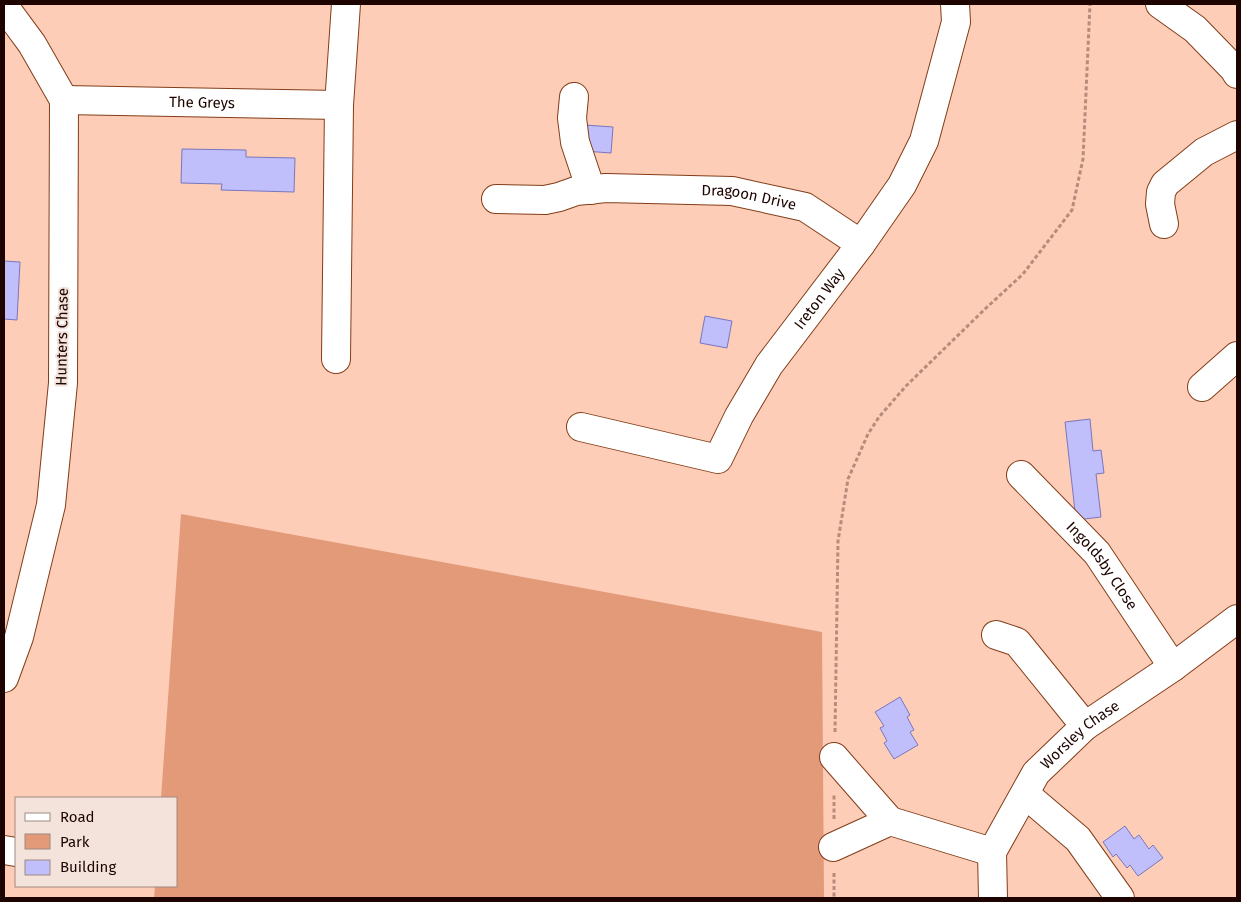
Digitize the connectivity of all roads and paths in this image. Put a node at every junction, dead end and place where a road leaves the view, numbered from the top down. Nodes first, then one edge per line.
1 (346, 4) edge
2 (955, 4) edge
3 (1090, 4) edge
4 (1160, 4) edge
5 (4, 6) edge
6 (1237, 74) edge
7 (574, 97) dead end
8 (64, 100) junction
9 (338, 105) junction
10 (1237, 135) edge
11 (591, 190) junction
12 (496, 199) dead end
13 (1164, 224) dead end
14 (861, 244) junction
15 (1237, 356) edge
16 (336, 359) dead end
17 (1202, 387) dead end
18 (581, 426) dead end
19 (1021, 475) dead end
20 (1237, 619) edge
21 (996, 635) dead end
22 (1174, 667) junction
23 (4, 678) edge
24 (1085, 726) junction
25 (834, 757) junction
26 (1024, 794) junction
27 (890, 821) junction
28 (834, 847) junction
29 (992, 852) junction
30 (834, 898) edge
31 (993, 898) edge
32 (1120, 898) edge

1 - 9 street
2 - 14 street, Ireton Way
3 - 25 path
4 - 6 street
5 - 8 street, Hunters Chase
7 - 11 street
8 - 9 street, The Greys
8 - 23 street, Hunters Chase
9 - 16 street
10 - 13 street
11 - 12 street, Dragoon Drive
11 - 14 street, Dragoon Drive
14 - 18 street, Ireton Way
15 - 17 street
19 - 22 street, Ingoldsby Close
20 - 22 street, Worsley Chase
21 - 24 street
22 - 24 street, Worsley Chase
24 - 26 street, Worsley Chase
25 - 27 street
25 - 28 path
26 - 29 street, Worsley Chase
26 - 32 street
27 - 28 street
27 - 29 street
28 - 30 path
29 - 31 street

